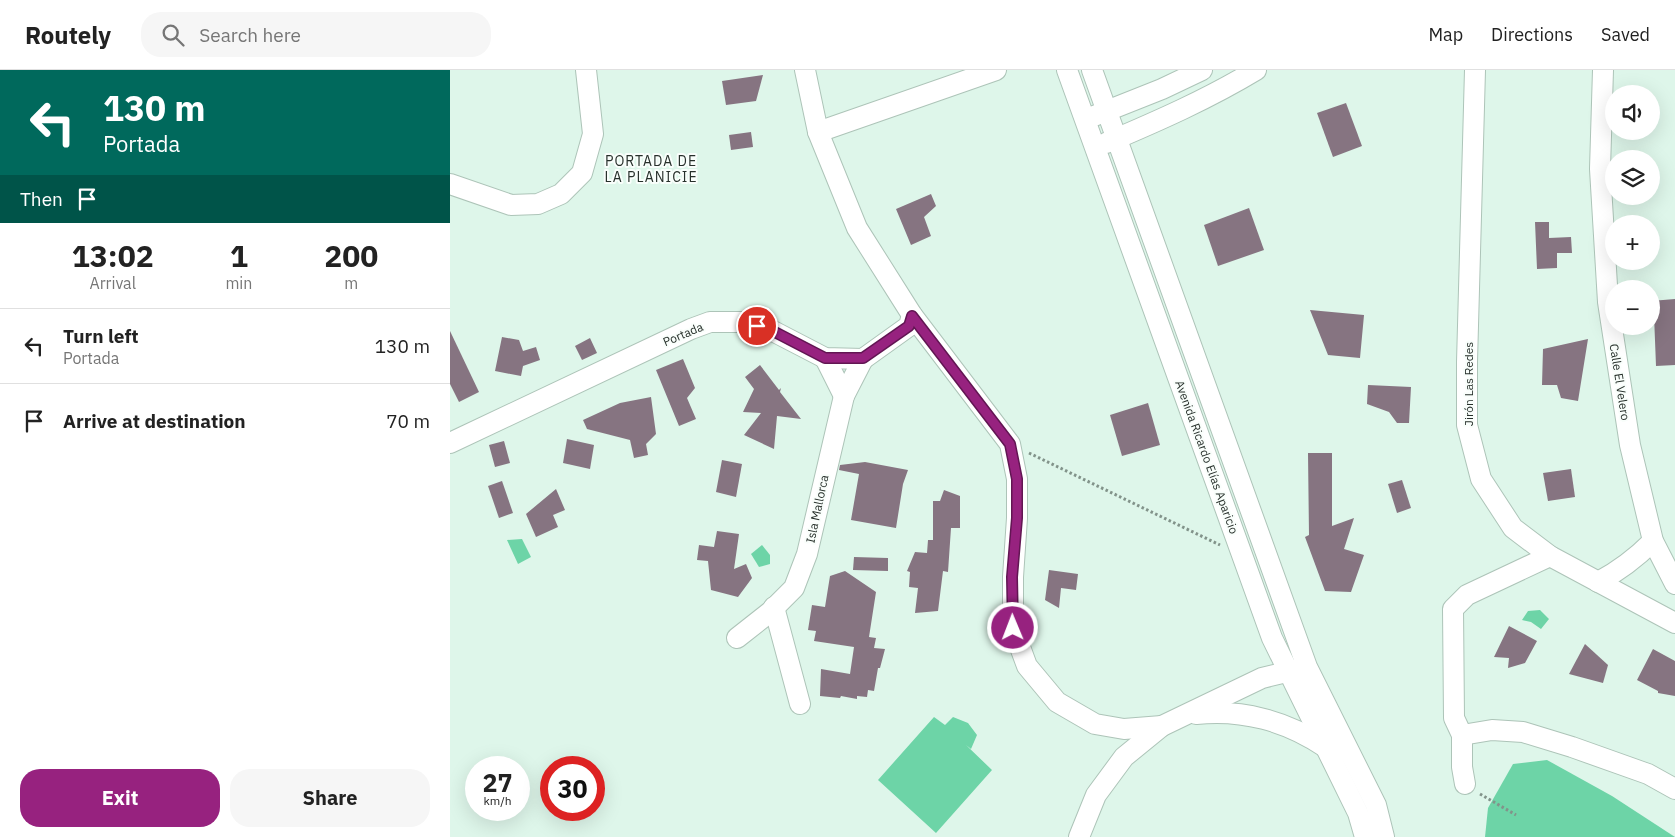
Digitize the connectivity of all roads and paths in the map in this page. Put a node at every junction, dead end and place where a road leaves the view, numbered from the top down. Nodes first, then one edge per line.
1 (586, 70) edge
2 (805, 70) edge
3 (996, 70) edge
4 (1067, 70) edge
5 (1092, 70) edge
6 (1202, 70) edge
7 (1256, 70) edge
8 (1475, 70) edge
9 (1603, 70) edge
10 (1107, 111) junction
11 (1086, 120) junction
12 (818, 132) junction
13 (1117, 138) junction
14 (1095, 148) junction
15 (450, 184) edge
16 (912, 316) junction
17 (825, 358) junction
18 (863, 358) junction
19 (844, 396) junction
20 (450, 443) edge
21 (1010, 444) junction
22 (1653, 541) junction
23 (1243, 556) junction
24 (1550, 556) junction
25 (1598, 582) junction
26 (1675, 584) edge
27 (1278, 588) junction
28 (1257, 595) junction
29 (774, 607) junction
30 (1675, 623) edge
31 (737, 638) dead end
32 (1272, 638) junction
33 (1297, 669) junction
34 (1262, 678) junction
35 (1309, 693) junction
36 (800, 704) dead end
37 (1184, 715) junction
38 (1270, 721) junction
39 (1162, 726) junction
40 (1462, 735) junction
41 (1327, 748) junction
42 (1465, 784) joint
43 (1675, 789) edge
44 (1516, 815) dead end
45 (1079, 837) edge
46 (1365, 837) edge
47 (1384, 837) edge

1 - 15 street
2 - 12 street
3 - 12 street
4 - 11 street, Avenida Ricardo Elías Aparicio
5 - 10 street, Avenida Ricardo Elías Aparicio
6 - 10 street
7 - 13 street
8 - 24 street, Jirón Las Redes
9 - 22 street, Calle El Velero
10 - 11 street
10 - 13 street, Avenida Ricardo Elías Aparicio
11 - 14 street, Avenida Ricardo Elías Aparicio
12 - 16 street
13 - 14 street
13 - 27 street, Avenida Ricardo Elías Aparicio
14 - 23 street, Avenida Ricardo Elías Aparicio
16 - 18 street
16 - 21 street
17 - 18 street, Portada
17 - 19 street
17 - 20 street, Portada
18 - 19 street, Isla Mallorca
19 - 29 street, Isla Mallorca
21 - 23 path
21 - 39 street
22 - 25 street
22 - 26 street, Calle El Velero
23 - 28 street, Avenida Ricardo Elías Aparicio
24 - 25 street, Jirón Las Redes
24 - 40 street
25 - 30 street, Jirón Las Redes
27 - 28 street
27 - 33 street, Avenida Ricardo Elías Aparicio
28 - 32 street, Avenida Ricardo Elías Aparicio
29 - 31 street, Isla Mallorca
29 - 36 street
32 - 33 street, Avenida Ricardo Elías Aparicio
32 - 34 street
33 - 34 street
33 - 35 street, Avenida Ricardo Elías Aparicio
34 - 37 street
35 - 38 street
35 - 41 street, Avenida Ricardo Elías Aparicio
35 - 47 street, Avenida Ricardo Elías Aparicio
37 - 38 street
37 - 39 street
38 - 41 street
39 - 45 street
40 - 42 street
40 - 43 street
41 - 46 street, Avenida Ricardo Elías Aparicio
42 - 44 path

